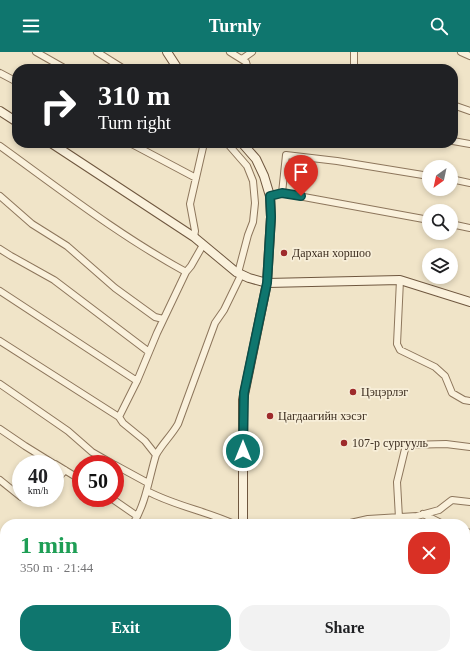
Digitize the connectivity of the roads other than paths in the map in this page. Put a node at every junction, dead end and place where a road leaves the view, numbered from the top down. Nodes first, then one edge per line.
1 (36, 52) edge
2 (98, 52) edge
3 (167, 52) edge
4 (232, 52) edge
5 (252, 52) edge
6 (354, 52) edge
7 (462, 52) edge
8 (470, 56) edge
9 (242, 59) junction
10 (57, 64) edge
11 (116, 64) edge
12 (175, 64) edge
13 (247, 64) edge
14 (354, 64) edge
15 (0, 73) edge
16 (12, 79) edge
17 (458, 106) edge
18 (470, 110) edge
19 (0, 111) edge
20 (12, 119) edge
21 (458, 142) edge
22 (470, 144) edge
23 (0, 146) edge
24 (59, 148) edge
25 (139, 148) edge
26 (201, 148) edge
27 (231, 148) edge
28 (247, 148) edge
29 (422, 175) edge
30 (196, 178) junction
31 (458, 180) edge
32 (470, 183) edge
33 (282, 193) junction
34 (0, 196) edge
35 (270, 196) junction
36 (422, 219) edge
37 (458, 225) edge
38 (470, 228) edge
39 (194, 237) junction
40 (203, 245) junction
41 (0, 249) edge
42 (186, 272) junction
43 (240, 274) junction
44 (400, 280) junction
45 (267, 283) junction
46 (0, 291) edge
47 (470, 302) edge
48 (163, 319) junction
49 (0, 341) edge
50 (149, 352) junction
51 (137, 381) junction
52 (0, 384) edge
53 (470, 401) edge
54 (119, 417) junction
55 (0, 428) edge
56 (470, 447) edge
57 (40, 455) edge
58 (98, 455) edge
59 (156, 455) junction
60 (65, 470) edge
61 (124, 470) edge
62 (72, 474) edge
63 (0, 480) edge
64 (148, 484) junction
65 (12, 490) edge
66 (147, 491) junction
67 (470, 502) edge
68 (124, 507) edge
69 (423, 514) junction
70 (138, 516) junction
71 (399, 518) junction
72 (136, 519) edge
73 (223, 519) edge
74 (243, 519) edge
75 (384, 519) edge
76 (433, 519) edge

1 - 10 street
2 - 11 street
3 - 12 main road
4 - 9 street
5 - 9 street
6 - 14 street
7 - 8 street
9 - 13 street
15 - 16 street
17 - 18 street
19 - 20 main road
21 - 22 street
23 - 42 street
24 - 39 main road
25 - 30 street
26 - 30 street
27 - 43 street
28 - 35 main road
29 - 33 street
30 - 39 street
31 - 32 street
33 - 35 street
33 - 36 street
34 - 48 street
35 - 45 main road
37 - 38 street
39 - 40 main road
40 - 42 street
40 - 43 main road
41 - 50 street
42 - 48 street
43 - 45 main road
43 - 59 street
44 - 45 main road
44 - 47 main road
44 - 53 street
45 - 74 main road
46 - 51 street
48 - 50 street
49 - 54 street
50 - 51 street
51 - 54 street
52 - 58 street
54 - 59 street
55 - 57 street
56 - 71 street
59 - 64 street
60 - 62 street
61 - 64 street
63 - 65 street
64 - 66 street
66 - 70 street
66 - 73 street
67 - 69 street
68 - 70 street
69 - 71 street
69 - 76 street
70 - 72 street
71 - 75 street

